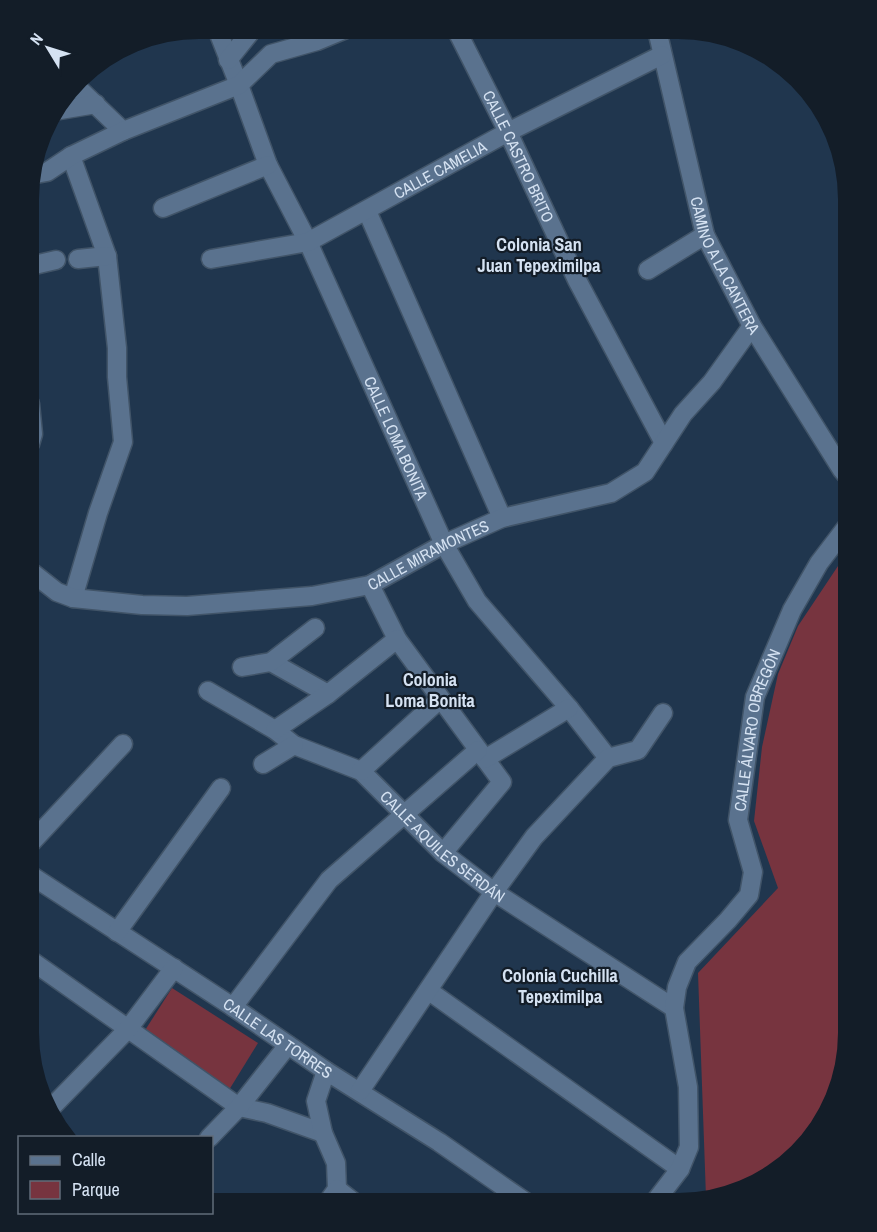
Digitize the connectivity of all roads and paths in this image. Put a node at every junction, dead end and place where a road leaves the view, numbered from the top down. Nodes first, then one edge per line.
1 (221, 39) edge
2 (245, 39) edge
3 (322, 39) edge
4 (461, 39) edge
5 (659, 39) edge
6 (662, 55) junction
7 (228, 60) junction
8 (239, 85) junction
9 (81, 91) edge
10 (96, 105) junction
11 (67, 109) edge
12 (123, 131) junction
13 (508, 132) junction
14 (71, 156) junction
15 (268, 165) junction
16 (41, 173) edge
17 (163, 208) dead end
18 (367, 211) junction
19 (705, 235) junction
20 (308, 242) junction
21 (107, 256) junction
22 (78, 259) dead end
23 (212, 259) dead end
24 (56, 260) dead end
25 (39, 264) edge
26 (648, 270) dead end
27 (752, 326) junction
28 (664, 443) junction
29 (838, 464) edge
30 (502, 518) junction
31 (838, 538) edge
32 (444, 544) junction
33 (39, 578) edge
34 (370, 585) junction
35 (73, 598) junction
36 (315, 628) dead end
37 (397, 639) junction
38 (272, 662) junction
39 (242, 667) dead end
40 (208, 691) dead end
41 (328, 694) junction
42 (440, 699) junction
43 (570, 708) junction
44 (663, 713) dead end
45 (275, 730) junction
46 (123, 744) dead end
47 (294, 745) junction
48 (481, 754) junction
49 (608, 758) junction
50 (263, 764) dead end
51 (361, 771) junction
52 (221, 788) dead end
53 (405, 813) junction
54 (39, 834) edge
55 (442, 853) junction
56 (39, 881) edge
57 (494, 892) junction
58 (117, 932) junction
59 (39, 966) edge
60 (174, 968) junction
61 (429, 991) junction
62 (233, 1007) junction
63 (674, 1008) junction
64 (128, 1029) junction
65 (288, 1045) junction
66 (326, 1071) junction
67 (360, 1091) junction
68 (55, 1104) edge
69 (239, 1107) junction
70 (323, 1133) junction
71 (210, 1136) edge
72 (680, 1169) junction
73 (332, 1193) edge
74 (512, 1193) edge
75 (662, 1193) edge

1 - 7 street, CALLE LOMA BONITA
2 - 7 street
3 - 8 street
4 - 13 street, CALLE CASTRO BRITO
5 - 6 street, CAMINO A LA CANTERA
6 - 13 street, CALLE CAMELIA
6 - 19 street, CAMINO A LA CANTERA
7 - 8 street, CALLE LOMA BONITA
8 - 12 street
8 - 15 street, CALLE LOMA BONITA
9 - 10 street
10 - 11 street
10 - 12 street
12 - 14 street
13 - 18 street, CALLE CAMELIA
13 - 28 street, CALLE CASTRO BRITO
14 - 16 street
14 - 21 street
15 - 17 street
15 - 20 street, CALLE LOMA BONITA
18 - 20 street, CALLE CAMELIA
18 - 30 street
19 - 26 street
19 - 27 street, CAMINO A LA CANTERA
20 - 23 street, CALLE CAMELIA
20 - 32 street, CALLE LOMA BONITA
21 - 22 street
21 - 35 street
24 - 25 street
27 - 28 street, CALLE MIRAMONTES
27 - 29 street, CAMINO A LA CANTERA
28 - 30 street, CALLE MIRAMONTES
30 - 32 street, CALLE MIRAMONTES
31 - 63 street, CALLE ÁLVARO OBREGÓN
32 - 34 street, CALLE MIRAMONTES
32 - 43 street, CALLE LOMA BONITA
33 - 35 street, CALLE MIRAMONTES
34 - 35 street, CALLE MIRAMONTES
34 - 37 street
36 - 38 street
37 - 41 street
37 - 42 street
38 - 39 street
38 - 41 street
40 - 45 street, CALLE AQUILES SERDÁN
41 - 45 street
42 - 48 street
42 - 51 street
43 - 48 street
43 - 49 street, CALLE LOMA BONITA
44 - 49 street
45 - 47 street, CALLE AQUILES SERDÁN
46 - 54 street
47 - 50 street
47 - 51 street, CALLE AQUILES SERDÁN
48 - 53 street
48 - 55 street
49 - 57 street
51 - 53 street, CALLE AQUILES SERDÁN
52 - 58 street
53 - 55 street, CALLE AQUILES SERDÁN
53 - 62 street
55 - 57 street, CALLE AQUILES SERDÁN
56 - 58 street, CALLE LAS TORRES
57 - 61 street
57 - 63 street, CALLE AQUILES SERDÁN
58 - 60 street, CALLE LAS TORRES
59 - 64 street
60 - 62 street, CALLE LAS TORRES
60 - 64 street
61 - 67 street
61 - 72 street
62 - 65 street, CALLE LAS TORRES
63 - 72 street, CALLE ÁLVARO OBREGÓN
64 - 68 street
64 - 69 street
65 - 66 street, CALLE LAS TORRES
65 - 69 street
66 - 67 street, CALLE LAS TORRES
66 - 70 street
67 - 74 street, CALLE LAS TORRES
69 - 70 street
69 - 71 street
70 - 73 street
72 - 75 street, CALLE ÁLVARO OBREGÓN

